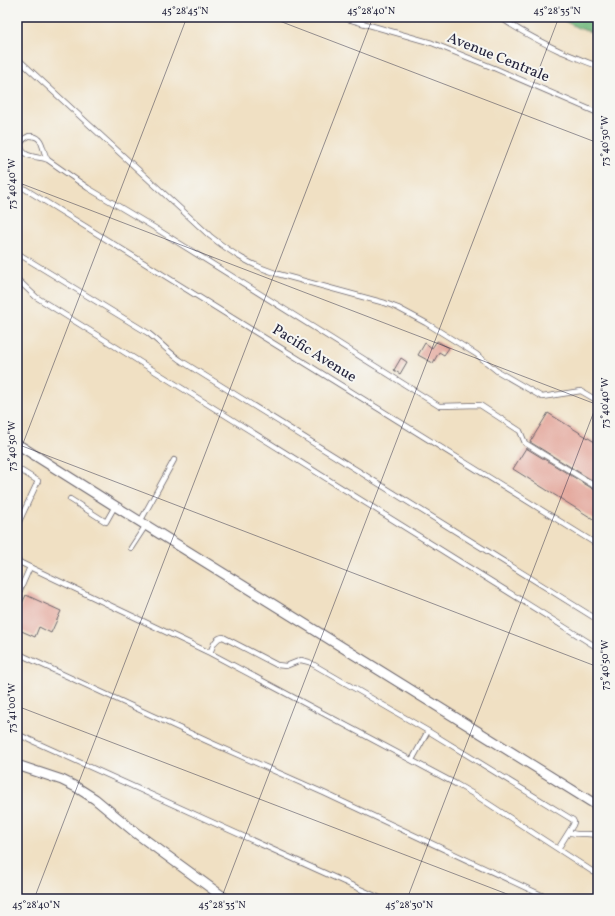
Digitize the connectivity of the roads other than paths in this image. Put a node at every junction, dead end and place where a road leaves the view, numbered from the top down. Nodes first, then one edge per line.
1 (341, 17) edge
2 (362, 17) edge
3 (500, 17) edge
4 (360, 23) junction
5 (17, 58) edge
6 (598, 66) edge
7 (598, 113) edge
8 (48, 160) junction
9 (17, 184) edge
10 (17, 253) edge
11 (17, 279) edge
12 (598, 401) edge
13 (17, 444) edge
14 (174, 460) dead end
15 (17, 468) edge
16 (598, 488) edge
17 (70, 499) dead end
18 (114, 506) junction
19 (143, 523) junction
20 (17, 526) edge
21 (598, 545) edge
22 (131, 548) dead end
23 (17, 561) edge
24 (30, 568) junction
25 (17, 597) edge
26 (598, 620) edge
27 (598, 648) edge
28 (17, 653) edge
29 (210, 653) junction
30 (428, 731) junction
31 (17, 734) edge
32 (412, 760) junction
33 (17, 765) edge
34 (598, 806) edge
35 (569, 832) junction
36 (598, 836) edge
37 (558, 849) junction
38 (598, 875) edge
39 (226, 899) edge
40 (382, 899) edge
41 (550, 899) edge

1 - 4 lane, Avenue Centrale
2 - 4 lane
3 - 6 lane
4 - 7 lane, Avenue Centrale
5 - 12 lane
8 - 8 lane
8 - 16 lane
9 - 21 lane, Pacific Avenue
10 - 26 lane
11 - 27 lane
13 - 18 street
14 - 19 lane
15 - 20 lane
17 - 18 lane
18 - 19 street
19 - 22 lane
19 - 34 street
23 - 24 lane
24 - 25 lane
24 - 29 lane
28 - 41 lane
29 - 30 lane
29 - 32 lane
30 - 32 lane
30 - 35 lane
31 - 40 lane
32 - 37 lane
33 - 39 street
35 - 36 lane
35 - 37 lane
37 - 38 lane

